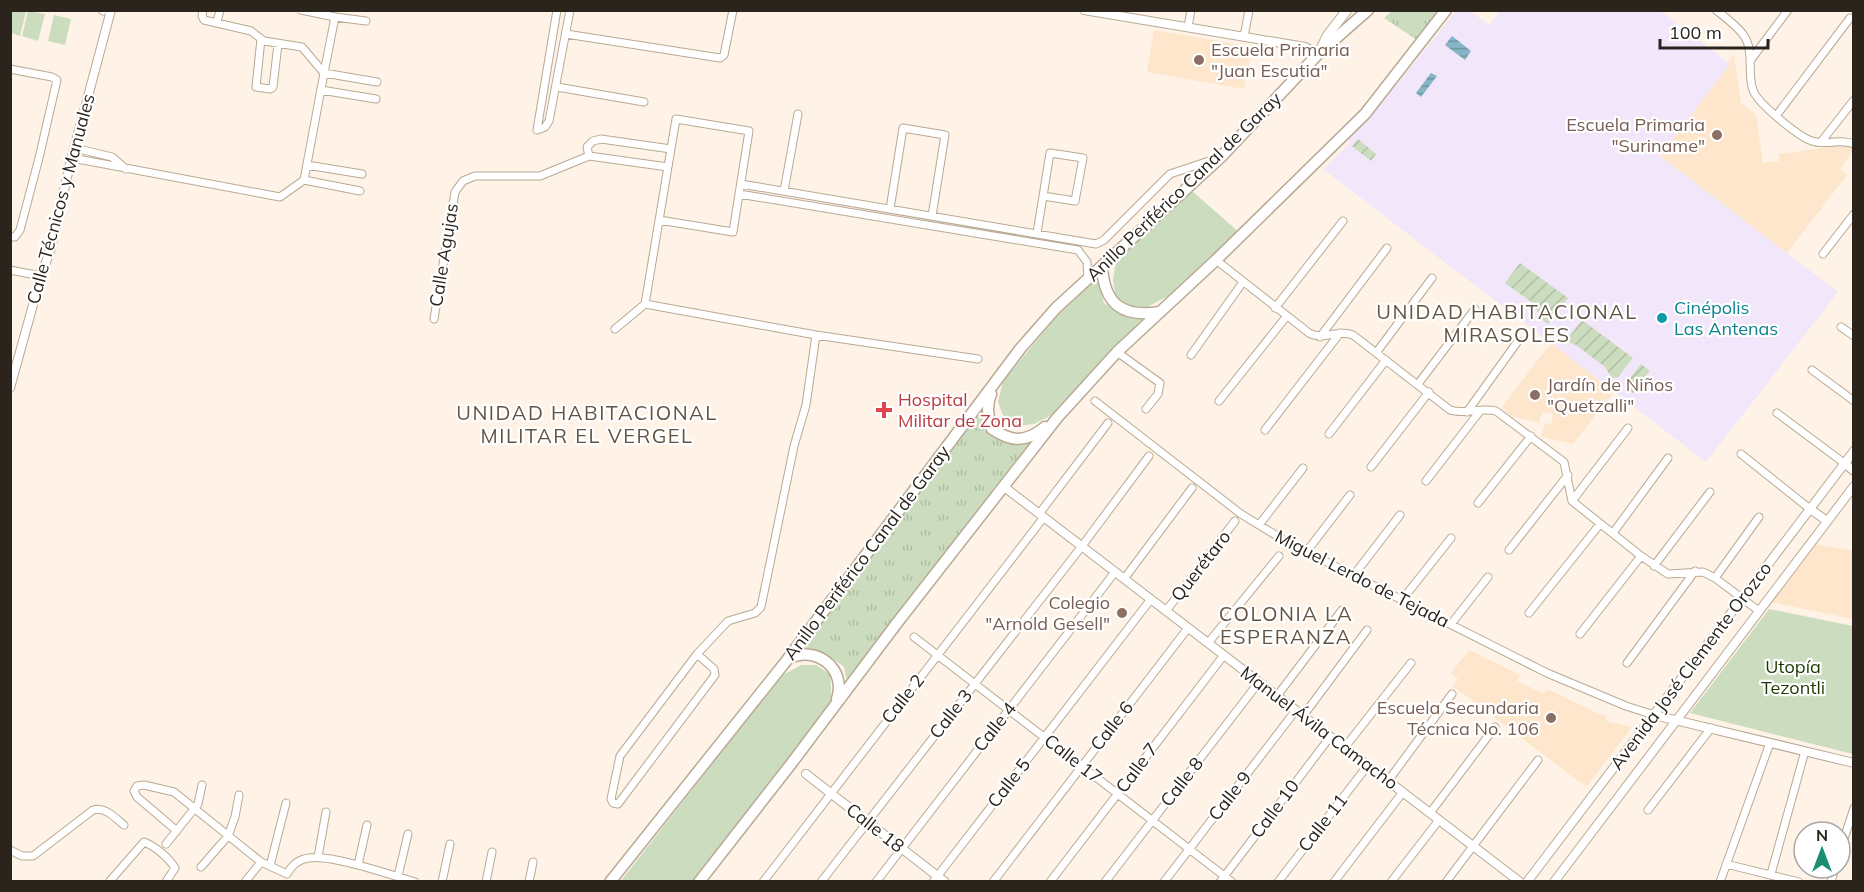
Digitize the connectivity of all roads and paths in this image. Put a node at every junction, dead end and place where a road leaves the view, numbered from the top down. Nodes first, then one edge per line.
1 (111, 10) edge
2 (203, 10) edge
3 (220, 10) edge
4 (301, 10) edge
5 (557, 10) edge
6 (570, 10) edge
7 (733, 10) edge
8 (1191, 10) edge
9 (1249, 10) edge
10 (1347, 10) edge
11 (1368, 10) edge
12 (1788, 10) edge
13 (1085, 11) edge
14 (1447, 11) edge
15 (1720, 12) edge
16 (1134, 15) edge
17 (335, 17) junction
18 (1850, 18) dead end
19 (366, 21) dead end
20 (217, 22) junction
21 (1188, 27) junction
22 (566, 34) junction
23 (1244, 37) junction
24 (261, 39) junction
25 (278, 44) junction
26 (1319, 54) junction
27 (1750, 61) junction
28 (10, 69) edge
29 (324, 73) junction
30 (377, 82) dead end
31 (557, 87) junction
32 (321, 90) junction
33 (376, 99) dead end
34 (1854, 100) edge
35 (644, 102) dead end
36 (798, 114) dead end
37 (1776, 116) junction
38 (1821, 142) junction
39 (1854, 144) edge
40 (75, 148) junction
41 (671, 149) junction
42 (589, 156) junction
43 (1221, 157) junction
44 (72, 158) junction
45 (307, 165) junction
46 (668, 167) junction
47 (126, 169) junction
48 (362, 174) dead end
49 (304, 180) junction
50 (741, 184) junction
51 (360, 191) dead end
52 (784, 191) junction
53 (739, 194) junction
54 (1043, 196) junction
55 (890, 209) junction
56 (1854, 214) edge
57 (932, 216) junction
58 (659, 220) junction
59 (1343, 221) dead end
60 (1037, 233) junction
61 (13, 237) edge
62 (1388, 248) dead end
63 (1823, 254) dead end
64 (1216, 260) junction
65 (1102, 266) junction
66 (10, 270) edge
67 (41, 276) junction
68 (1432, 278) dead end
69 (1088, 279) junction
70 (1243, 282) junction
71 (645, 304) junction
72 (1275, 308) junction
73 (1475, 309) dead end
74 (1161, 312) junction
75 (1286, 317) junction
76 (434, 319) dead end
77 (1841, 327) dead end
78 (615, 329) dead end
79 (1340, 333) junction
80 (816, 335) junction
81 (1854, 336) edge
82 (1320, 337) junction
83 (1518, 341) dead end
84 (1117, 352) junction
85 (1376, 353) junction
86 (1191, 355) dead end
87 (978, 359) dead end
88 (1386, 360) junction
89 (1812, 369) dead end
90 (998, 380) junction
91 (1418, 384) junction
92 (10, 388) edge
93 (1429, 392) junction
94 (1095, 401) dead end
95 (1219, 401) dead end
96 (1854, 401) edge
97 (1146, 409) dead end
98 (1480, 411) junction
99 (1467, 412) junction
100 (1777, 413) dead end
101 (1057, 418) junction
102 (1108, 423) dead end
103 (1628, 428) dead end
104 (1265, 430) dead end
105 (1329, 434) dead end
106 (1531, 436) junction
107 (1854, 451) edge
108 (1741, 454) dead end
109 (1149, 456) dead end
110 (1668, 458) dead end
111 (1844, 463) junction
112 (1371, 467) dead end
113 (1303, 468) dead end
114 (1854, 471) edge
115 (1568, 475) junction
116 (1426, 481) dead end
117 (1003, 486) junction
118 (1854, 486) edge
119 (1192, 488) dead end
120 (1710, 492) dead end
121 (1350, 495) dead end
122 (1572, 501) junction
123 (1478, 504) dead end
124 (1810, 509) junction
125 (1041, 515) junction
126 (1400, 515) dead end
127 (1759, 517) dead end
128 (1235, 521) dead end
129 (1827, 521) junction
130 (1600, 524) junction
131 (1259, 525) junction
132 (1613, 533) junction
133 (1451, 538) dead end
134 (1082, 546) junction
135 (1509, 550) dead end
136 (1307, 551) junction
137 (1279, 556) dead end
138 (1641, 556) junction
139 (1654, 566) junction
140 (1115, 572) junction
141 (1695, 572) junction
142 (1354, 575) junction
143 (1488, 577) dead end
144 (1715, 578) junction
145 (1124, 579) junction
146 (1151, 599) junction
147 (1742, 599) junction
148 (1402, 600) junction
149 (1342, 610) dead end
150 (1166, 611) junction
151 (1759, 611) junction
152 (1529, 614) dead end
153 (1451, 624) junction
154 (1188, 628) junction
155 (1367, 630) dead end
156 (1580, 634) dead end
157 (914, 637) dead end
158 (1208, 643) junction
159 (697, 654) junction
160 (938, 655) junction
161 (1224, 655) junction
162 (787, 660) junction
163 (1411, 663) dead end
164 (1627, 663) dead end
165 (1259, 682) junction
166 (974, 683) junction
167 (1452, 694) dead end
168 (1277, 696) junction
169 (833, 708) junction
170 (1008, 710) junction
171 (1299, 713) junction
172 (1654, 715) junction
173 (1676, 720) junction
174 (1495, 727) dead end
175 (1711, 728) junction
176 (1044, 737) junction
177 (1330, 737) junction
178 (1770, 743) junction
179 (1345, 747) junction
180 (1805, 751) junction
181 (1538, 760) dead end
182 (1854, 763) edge
183 (1368, 765) junction
184 (1082, 766) junction
185 (806, 774) dead end
186 (1388, 781) junction
187 (202, 785) dead end
188 (1403, 792) junction
189 (831, 794) junction
190 (1118, 794) junction
191 (239, 795) dead end
192 (286, 803) dead end
193 (194, 808) junction
194 (1648, 810) dead end
195 (326, 812) dead end
196 (1430, 813) junction
197 (1152, 820) junction
198 (1439, 820) junction
199 (867, 822) junction
200 (124, 825) dead end
201 (367, 825) dead end
202 (177, 831) junction
203 (408, 834) dead end
204 (228, 836) junction
205 (166, 844) dead end
206 (450, 844) dead end
207 (1474, 846) junction
208 (902, 848) junction
209 (1189, 848) junction
210 (10, 850) edge
211 (492, 852) dead end
212 (318, 857) junction
213 (261, 862) junction
214 (533, 862) dead end
215 (1726, 864) junction
216 (270, 866) junction
217 (358, 866) junction
218 (201, 867) dead end
219 (287, 874) junction
220 (398, 876) junction
221 (1773, 877) edge
222 (1508, 878) edge
223 (935, 879) edge
224 (1223, 879) edge
225 (110, 882) edge
226 (166, 882) edge
227 (245, 882) edge
228 (290, 882) edge
229 (415, 882) edge
230 (442, 882) edge
231 (486, 882) edge
232 (529, 882) edge
233 (610, 882) edge
234 (699, 882) edge
235 (763, 882) edge
236 (820, 882) edge
237 (876, 882) edge
238 (945, 882) edge
239 (993, 882) edge
240 (1050, 882) edge
241 (1105, 882) edge
242 (1164, 882) edge
243 (1232, 882) edge
244 (1278, 882) edge
245 (1334, 882) edge
246 (1391, 882) edge
247 (1446, 882) edge
248 (1520, 882) edge
249 (1527, 882) edge
250 (1554, 882) edge
251 (1720, 882) edge
252 (1798, 882) edge

1 - 40 street, Calle Técnicos y Manuales
2 - 20 street
3 - 20 street
4 - 17 street
5 - 31 street
6 - 22 street
7 - 22 street
8 - 21 street
9 - 23 street
10 - 26 main road
11 - 26 highway, Anillo Periférico Canal de Garay
12 - 27 street
13 - 16 street
14 - 64 highway
15 - 27 street
16 - 21 street
17 - 19 street
17 - 29 street
18 - 37 street
20 - 24 street
21 - 23 street
22 - 31 street
23 - 26 street
24 - 25 street
24 - 25 street
25 - 29 street
26 - 43 highway, Anillo Periférico Canal de Garay
27 - 37 street
28 - 61 street
29 - 30 street
29 - 32 street
31 - 35 street
32 - 33 street
32 - 45 street
34 - 38 street
36 - 52 street
37 - 38 street
38 - 39 street
40 - 44 street, Calle Técnicos y Manuales
40 - 47 street
41 - 42 street
41 - 46 street
41 - 50 street
42 - 46 street
42 - 76 street, Calle Agujas
43 - 60 street
43 - 65 highway, Anillo Periférico Canal de Garay
44 - 47 street
44 - 67 street, Calle Técnicos y Manuales
45 - 48 street
45 - 49 street
46 - 58 street
47 - 49 street
49 - 51 street
50 - 52 street
50 - 53 street
52 - 55 street
53 - 58 street
53 - 69 street
54 - 54 street
54 - 60 street
55 - 57 street
55 - 57 street
56 - 63 street
57 - 60 street
58 - 71 street
59 - 72 street
62 - 82 street
64 - 70 street
64 - 74 highway
65 - 69 highway, Anillo Periférico Canal de Garay
65 - 74 highway
66 - 67 street
67 - 92 street, Calle Técnicos y Manuales
68 - 85 street
69 - 90 highway, Anillo Periférico Canal de Garay
70 - 72 street
70 - 86 street
71 - 78 street
71 - 80 street
72 - 75 street
73 - 91 street
74 - 84 highway
75 - 82 street
75 - 95 street
77 - 81 street
79 - 82 street
79 - 85 street
79 - 104 street
80 - 87 street
80 - 159 street
83 - 99 street
84 - 97 street
84 - 101 highway
85 - 88 street
88 - 91 street
88 - 105 street
89 - 96 street
90 - 101 highway
90 - 162 highway, Anillo Periférico Canal de Garay
91 - 93 street
93 - 99 street
93 - 112 street
94 - 131 street, Miguel Lerdo de Tejada
98 - 99 street
98 - 106 street
98 - 116 street
100 - 111 street
101 - 117 highway
102 - 125 street, Calle 2
103 - 122 street
106 - 115 street
106 - 123 street
107 - 111 street, Avenida José Clemente Orozco
108 - 124 street
109 - 134 street, Calle 3
110 - 132 street
111 - 114 street
111 - 124 street, Avenida José Clemente Orozco
113 - 131 street
115 - 122 street
115 - 135 street
117 - 125 street, Manuel Ávila Camacho
117 - 169 highway
118 - 129 street, Avenida José Clemente Orozco
119 - 145 street
120 - 139 street
121 - 136 street
122 - 130 street
124 - 129 street
124 - 147 street, Avenida José Clemente Orozco
125 - 134 street, Manuel Ávila Camacho
125 - 160 street, Calle 2
126 - 142 street
127 - 144 street
128 - 150 street, Querétaro
129 - 151 street, Avenida José Clemente Orozco
130 - 132 street
130 - 152 street
131 - 136 street, Miguel Lerdo de Tejada
132 - 138 street
133 - 148 street
134 - 140 street, Manuel Ávila Camacho
134 - 166 street, Calle 3
136 - 142 street, Miguel Lerdo de Tejada
137 - 158 street
138 - 139 street
138 - 156 street
139 - 141 street
140 - 145 street, Manuel Ávila Camacho
140 - 170 street, Calle 4
141 - 144 street
141 - 164 street
142 - 148 street, Miguel Lerdo de Tejada
143 - 153 street
144 - 147 street
145 - 146 street, Manuel Ávila Camacho
146 - 150 street, Manuel Ávila Camacho
146 - 176 street, Calle 5
147 - 151 street
147 - 172 street, Avenida José Clemente Orozco
148 - 153 street, Miguel Lerdo de Tejada
149 - 168 street
150 - 154 street, Manuel Ávila Camacho
151 - 173 street, Avenida José Clemente Orozco
153 - 172 street, Miguel Lerdo de Tejada
154 - 158 street, Manuel Ávila Camacho
154 - 184 street, Calle 6
155 - 171 street, Calle 9
157 - 160 street, Calle 17
158 - 161 street, Manuel Ávila Camacho
159 - 159 street
160 - 166 street, Calle 17
160 - 189 street, Calle 2
161 - 165 street, Manuel Ávila Camacho
161 - 190 street, Calle 7
162 - 169 highway
162 - 233 highway, Anillo Periférico Canal de Garay
163 - 179 street
165 - 168 street, Manuel Ávila Camacho
165 - 197 street, Calle 8
166 - 170 street, Calle 17
166 - 199 street, Calle 3
167 - 186 street
168 - 171 street, Manuel Ávila Camacho
169 - 234 highway
170 - 176 street, Calle 17
170 - 208 street, Calle 4
171 - 177 street, Manuel Ávila Camacho
171 - 209 street, Calle 9
172 - 173 street
172 - 249 street, Avenida José Clemente Orozco
173 - 175 street
173 - 250 street, Avenida José Clemente Orozco
174 - 196 street
175 - 178 street
175 - 194 street
176 - 184 street, Calle 17
176 - 223 street, Calle 5
177 - 179 street, Manuel Ávila Camacho
177 - 224 street, Calle 10
178 - 180 street
178 - 215 street
179 - 183 street, Manuel Ávila Camacho
180 - 182 street
180 - 221 street
181 - 207 street
183 - 186 street, Manuel Ávila Camacho
183 - 244 street, Calle 11
184 - 190 street, Calle 17
184 - 239 street, Calle 6
185 - 189 street, Calle 18
186 - 188 street, Manuel Ávila Camacho
187 - 193 street
188 - 196 street, Manuel Ávila Camacho
188 - 245 street
189 - 199 street, Calle 18
189 - 235 street, Calle 2
190 - 197 street, Calle 17
190 - 240 street, Calle 7
191 - 204 street
192 - 216 street
193 - 202 street
193 - 202 street
193 - 204 street
195 - 212 street
196 - 198 street, Manuel Ávila Camacho
197 - 209 street, Calle 17
197 - 241 street, Calle 8
198 - 207 street, Manuel Ávila Camacho
198 - 246 street
199 - 208 street, Calle 18
199 - 236 street, Calle 3
200 - 210 street
201 - 217 street
202 - 205 street
203 - 220 street
204 - 213 street
204 - 218 street
206 - 230 street
207 - 222 street, Manuel Ávila Camacho
207 - 247 street
208 - 223 street, Calle 18
208 - 237 street, Calle 4
209 - 224 street, Calle 17
209 - 242 street, Calle 9
211 - 231 street
212 - 217 street
212 - 219 street
213 - 216 street
213 - 227 street
214 - 232 street
215 - 221 street
215 - 251 street
216 - 219 street
217 - 220 street
219 - 228 street
220 - 229 street
221 - 252 street
222 - 248 street, Manuel Ávila Camacho
223 - 238 street, Calle 18
224 - 243 street, Calle 17
225 - 226 street

